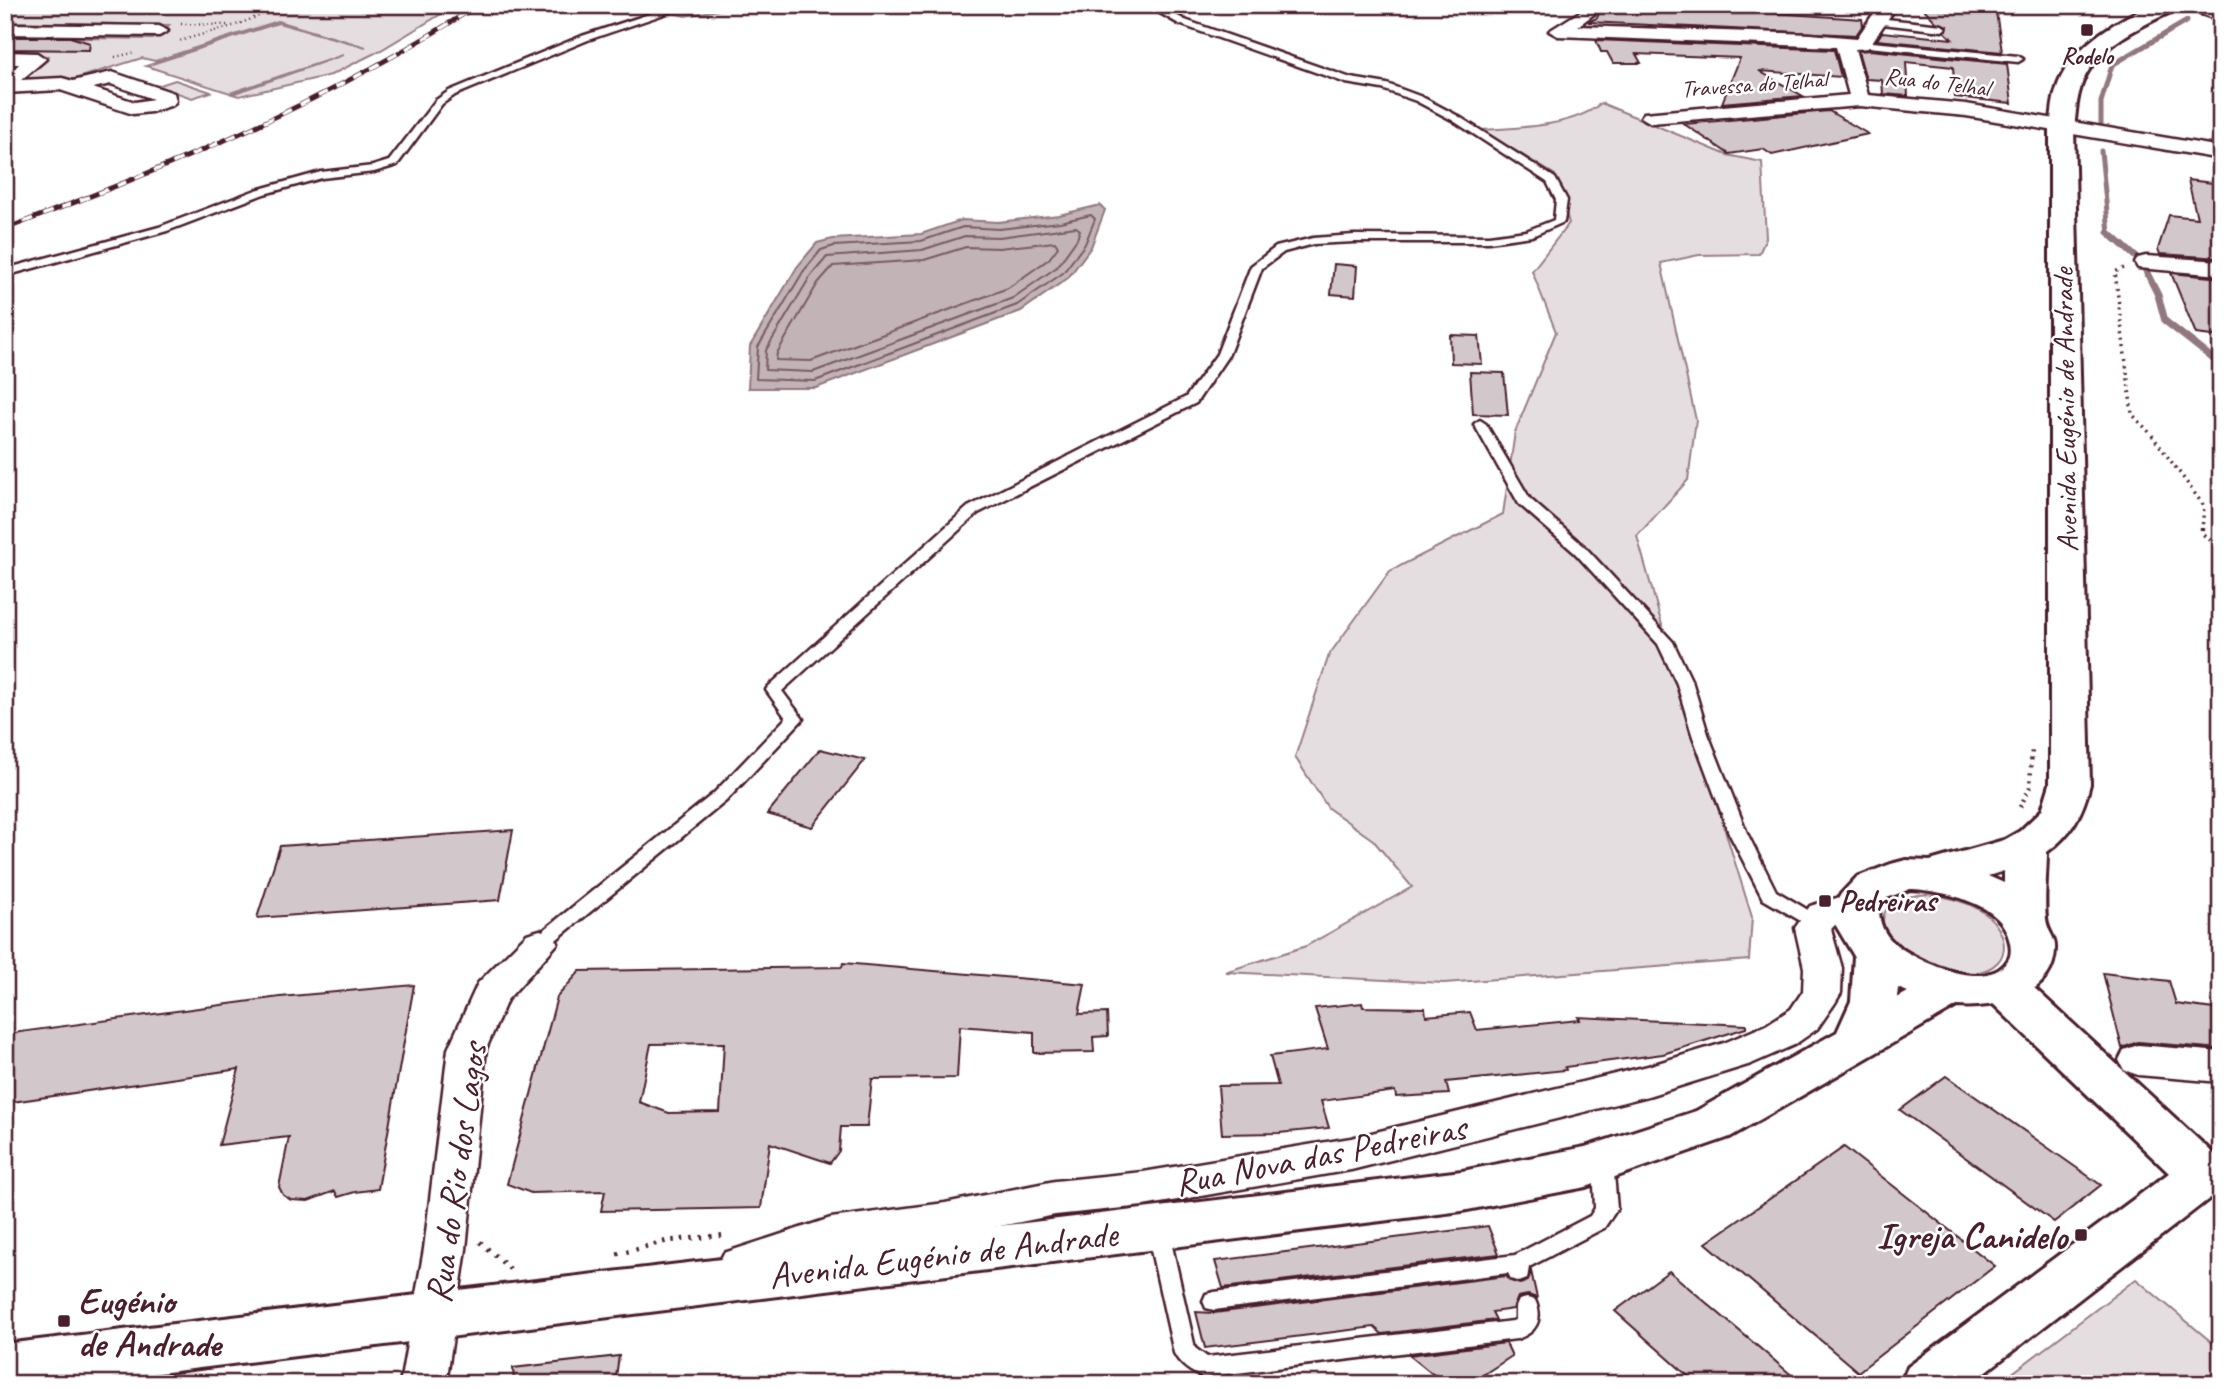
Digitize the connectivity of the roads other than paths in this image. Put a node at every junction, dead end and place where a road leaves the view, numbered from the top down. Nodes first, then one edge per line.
1 (687, 5) edge
2 (1150, 5) edge
3 (2167, 5) edge
4 (2193, 5) edge
5 (1589, 11) dead end
6 (1879, 13) edge
7 (2221, 16) edge
8 (1942, 28) dead end
9 (5, 29) edge
10 (159, 31) road end
11 (1853, 43) junction
12 (5, 58) edge
13 (2018, 60) dead end
14 (10, 81) edge
15 (74, 88) dead end
16 (1860, 100) junction
17 (1651, 117) dead end
18 (2062, 128) junction
19 (2221, 153) edge
20 (2146, 263) road end
21 (2221, 268) edge
22 (5, 273) edge
23 (1480, 424) dead end
24 (2022, 829) junction
25 (1932, 875) junction
26 (1857, 904) junction
27 (1817, 923) junction
28 (2025, 923) junction
29 (540, 943) joint
30 (1877, 955) junction
31 (2003, 986) junction
32 (1950, 989) junction
33 (1854, 1045) junction
34 (2138, 1060) dead end
35 (2221, 1067) edge
36 (1604, 1161) junction
37 (2213, 1177) edge
38 (1157, 1228) junction
39 (681, 1286) junction
40 (1214, 1301) dead end
41 (1527, 1307) dead end
42 (435, 1316) junction
43 (5, 1368) edge
44 (424, 1384) edge
45 (1928, 1384) edge

1 - 22 lane
2 - 29 lane
3 - 18 main road, Avenida Eugénio de Andrade
4 - 7 street
5 - 11 street
6 - 8 lane
6 - 11 street
9 - 10 street
11 - 13 lane
11 - 16 street, Rua do Telhal
12 - 14 street
14 - 15 street
16 - 17 street, Travessa do Telhal
16 - 18 street, Rua do Telhal
18 - 19 street, Rua do Telhal
18 - 24 main road, Avenida Eugénio de Andrade
20 - 21 street
23 - 27 lane
24 - 25 main road, Avenida Eugénio de Andrade
24 - 28 main road
25 - 26 main road, Avenida Eugénio de Andrade
25 - 28 main road, Avenida Eugénio de Andrade
26 - 27 street
26 - 30 main road
27 - 39 street, Rua Nova das Pedreiras
28 - 31 main road
29 - 42 street, Rua do Rio dos Lagos
30 - 32 main road
30 - 33 main road
31 - 32 main road
31 - 37 main road
32 - 33 main road, Avenida Eugénio de Andrade
33 - 36 main road, Avenida Eugénio de Andrade
34 - 35 street
36 - 38 main road, Avenida Eugénio de Andrade
36 - 40 lane
37 - 45 main road
38 - 39 main road, Avenida Eugénio de Andrade
38 - 41 lane
39 - 42 main road, Avenida Eugénio de Andrade
42 - 43 main road, Avenida Eugénio de Andrade
42 - 44 street, Rua do Rio dos Lagos

